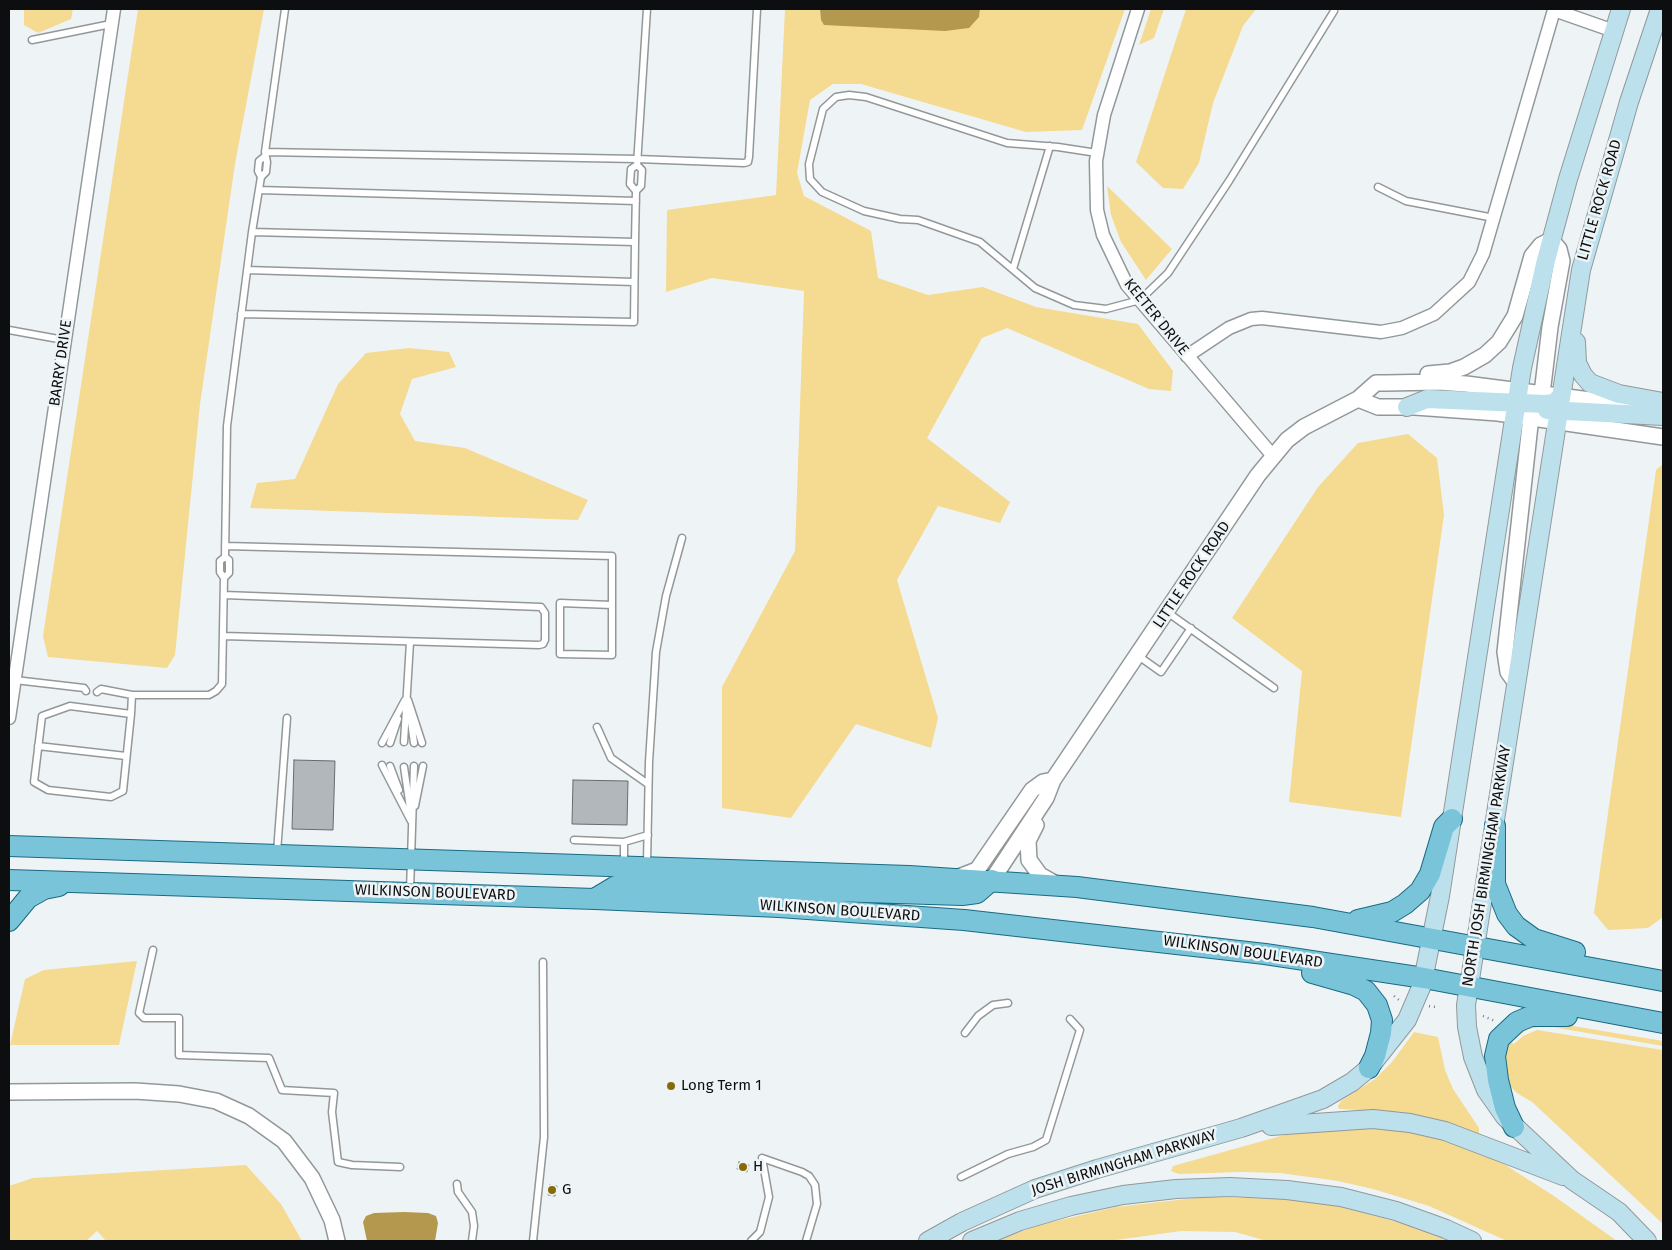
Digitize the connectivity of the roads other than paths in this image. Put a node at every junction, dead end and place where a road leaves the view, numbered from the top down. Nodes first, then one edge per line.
1 (114, 9) edge
2 (285, 9) edge
3 (647, 9) edge
4 (757, 9) edge
5 (1138, 9) edge
6 (1554, 9) edge
7 (1621, 9) edge
8 (1660, 9) edge
9 (1334, 11) dead end
10 (111, 24) junction
11 (1614, 31) junction
12 (32, 40) dead end
13 (1050, 146) junction
14 (1097, 153) junction
15 (265, 155) junction
16 (637, 162) junction
17 (1378, 188) dead end
18 (259, 190) junction
19 (636, 191) junction
20 (636, 201) junction
21 (1494, 218) junction
22 (252, 232) junction
23 (1552, 240) junction
24 (635, 242) junction
25 (1013, 268) junction
26 (247, 270) junction
27 (634, 282) junction
28 (1140, 300) junction
29 (241, 314) junction
30 (1572, 320) junction
31 (9, 330) edge
32 (64, 340) junction
33 (1187, 356) junction
34 (1396, 383) junction
35 (1358, 399) junction
36 (1663, 402) edge
37 (1537, 406) junction
38 (1407, 407) joint
39 (1663, 410) edge
40 (1663, 416) edge
41 (1663, 437) edge
42 (1274, 456) junction
43 (682, 538) dead end
44 (225, 546) junction
45 (224, 595) junction
46 (612, 605) junction
47 (1167, 612) junction
48 (1191, 628) junction
49 (223, 636) junction
50 (410, 642) junction
51 (1137, 655) junction
52 (13, 662) edge
53 (15, 680) junction
54 (1516, 683) junction
55 (86, 688) dead end
56 (98, 688) dead end
57 (1274, 688) dead end
58 (132, 695) junction
59 (406, 696) junction
60 (131, 714) junction
61 (9, 718) edge
62 (287, 718) dead end
63 (597, 727) dead end
64 (404, 742) dead end
65 (382, 743) dead end
66 (390, 743) dead end
67 (414, 743) dead end
68 (422, 743) dead end
69 (38, 746) junction
70 (126, 756) junction
71 (382, 765) dead end
72 (390, 766) dead end
73 (414, 766) dead end
74 (423, 766) dead end
75 (404, 767) dead end
76 (1053, 780) junction
77 (648, 784) junction
78 (1044, 800) junction
79 (1452, 819) junction
80 (412, 822) junction
81 (1494, 826) junction
82 (648, 835) junction
83 (574, 840) dead end
84 (624, 842) junction
85 (9, 846) edge
86 (276, 856) junction
87 (410, 860) junction
88 (624, 868) junction
89 (647, 868) junction
90 (953, 878) junction
91 (9, 880) edge
92 (992, 880) junction
93 (73, 882) junction
94 (1065, 886) junction
95 (410, 892) junction
96 (595, 899) junction
97 (9, 920) edge
98 (1336, 921) junction
99 (1432, 937) junction
100 (1475, 945) junction
101 (153, 950) dead end
102 (1265, 954) junction
103 (543, 962) dead end
104 (1626, 974) junction
105 (1424, 978) junction
106 (1663, 981) edge
107 (1468, 986) junction
108 (1008, 1003) dead end
109 (1620, 1016) junction
110 (1070, 1019) dead end
111 (1663, 1023) edge
112 (965, 1033) dead end
113 (1369, 1068) junction
114 (9, 1092) edge
115 (1514, 1126) junction
116 (1241, 1128) junction
117 (400, 1167) dead end
118 (961, 1177) dead end
119 (1572, 1180) junction
120 (457, 1184) dead end
121 (336, 1241) edge
122 (472, 1241) edge
123 (533, 1241) edge
124 (752, 1241) edge
125 (806, 1241) edge
126 (928, 1241) edge
127 (972, 1241) edge
128 (1472, 1241) edge
129 (1647, 1241) edge

1 - 10 street, BARRY DRIVE
2 - 15 lane
3 - 16 lane
4 - 16 lane
5 - 14 street, KEETER DRIVE
6 - 11 street
6 - 21 street
7 - 11 main road
8 - 30 main road, LITTLE ROCK ROAD
9 - 28 lane
10 - 12 lane
10 - 32 street, BARRY DRIVE
11 - 23 main road
13 - 14 lane
13 - 25 lane
13 - 25 lane
14 - 28 street, KEETER DRIVE
15 - 16 lane
15 - 18 lane
16 - 19 lane
16 - 19 lane
17 - 21 lane
18 - 20 lane
18 - 22 lane
19 - 20 lane
20 - 24 lane
21 - 33 street
22 - 24 lane
22 - 26 lane
23 - 34 street
23 - 37 main road
24 - 27 lane
25 - 28 lane
26 - 27 lane
26 - 29 lane
27 - 29 lane
28 - 33 street, KEETER DRIVE
29 - 44 lane
30 - 36 main road
30 - 37 main road, LITTLE ROCK ROAD
31 - 32 lane
32 - 52 street, BARRY DRIVE
33 - 42 street, KEETER DRIVE
34 - 35 street, LITTLE ROCK ROAD
34 - 37 street, LITTLE ROCK ROAD
35 - 38 street
35 - 42 street, LITTLE ROCK ROAD
37 - 38 main road
37 - 39 street
37 - 40 main road
37 - 41 street
37 - 54 main road, NORTH JOSH BIRMINGHAM PARKWAY
37 - 54 street
37 - 79 main road
42 - 47 street, LITTLE ROCK ROAD
43 - 77 lane
44 - 45 lane
44 - 46 lane
45 - 49 lane
45 - 50 lane
46 - 46 lane
47 - 48 lane
47 - 51 street, LITTLE ROCK ROAD
48 - 51 lane
48 - 57 lane
49 - 50 lane
49 - 58 lane
50 - 59 lane
51 - 76 street, LITTLE ROCK ROAD
52 - 53 street, BARRY DRIVE
53 - 55 lane
53 - 61 street, BARRY DRIVE
54 - 81 main road, NORTH JOSH BIRMINGHAM PARKWAY
56 - 58 lane
58 - 60 lane
59 - 64 lane
59 - 65 lane
59 - 66 lane
59 - 67 lane
59 - 68 lane
60 - 69 lane
60 - 70 lane
62 - 86 lane
63 - 77 lane
69 - 70 lane
69 - 70 lane
71 - 80 lane
72 - 80 lane
73 - 80 lane
74 - 80 lane
75 - 80 lane
76 - 78 street, LITTLE ROCK ROAD
76 - 90 street, LITTLE ROCK ROAD
77 - 82 lane
78 - 92 street, LITTLE ROCK ROAD
78 - 94 street
79 - 98 main road
79 - 99 main road
80 - 87 lane
81 - 100 main road, NORTH JOSH BIRMINGHAM PARKWAY
81 - 104 main road
82 - 84 lane
82 - 89 lane
83 - 84 lane
84 - 88 lane
85 - 86 main road
86 - 87 main road
87 - 88 main road
87 - 95 lane
88 - 89 main road
89 - 90 main road
90 - 92 main road
91 - 93 main road, WILKINSON BOULEVARD
92 - 94 main road
92 - 96 main road
93 - 95 main road, WILKINSON BOULEVARD
93 - 97 main road
94 - 98 main road
95 - 96 main road, WILKINSON BOULEVARD
96 - 102 main road, WILKINSON BOULEVARD
98 - 99 main road
99 - 100 main road
99 - 105 main road
100 - 104 main road
100 - 107 main road, NORTH JOSH BIRMINGHAM PARKWAY
101 - 117 lane
102 - 105 main road, WILKINSON BOULEVARD
102 - 113 main road
103 - 123 lane
104 - 106 main road
105 - 107 main road, WILKINSON BOULEVARD
105 - 113 main road
107 - 109 main road, WILKINSON BOULEVARD
107 - 115 main road, NORTH JOSH BIRMINGHAM PARKWAY
108 - 112 lane
109 - 111 main road, WILKINSON BOULEVARD
109 - 115 main road
110 - 118 lane
113 - 116 main road
114 - 121 street
115 - 119 main road, NORTH JOSH BIRMINGHAM PARKWAY
116 - 119 main road
116 - 126 main road, JOSH BIRMINGHAM PARKWAY
119 - 129 main road, NORTH JOSH BIRMINGHAM PARKWAY
120 - 122 lane
124 - 125 lane
127 - 128 main road, JOSH BIRMINGHAM PARKWAY

